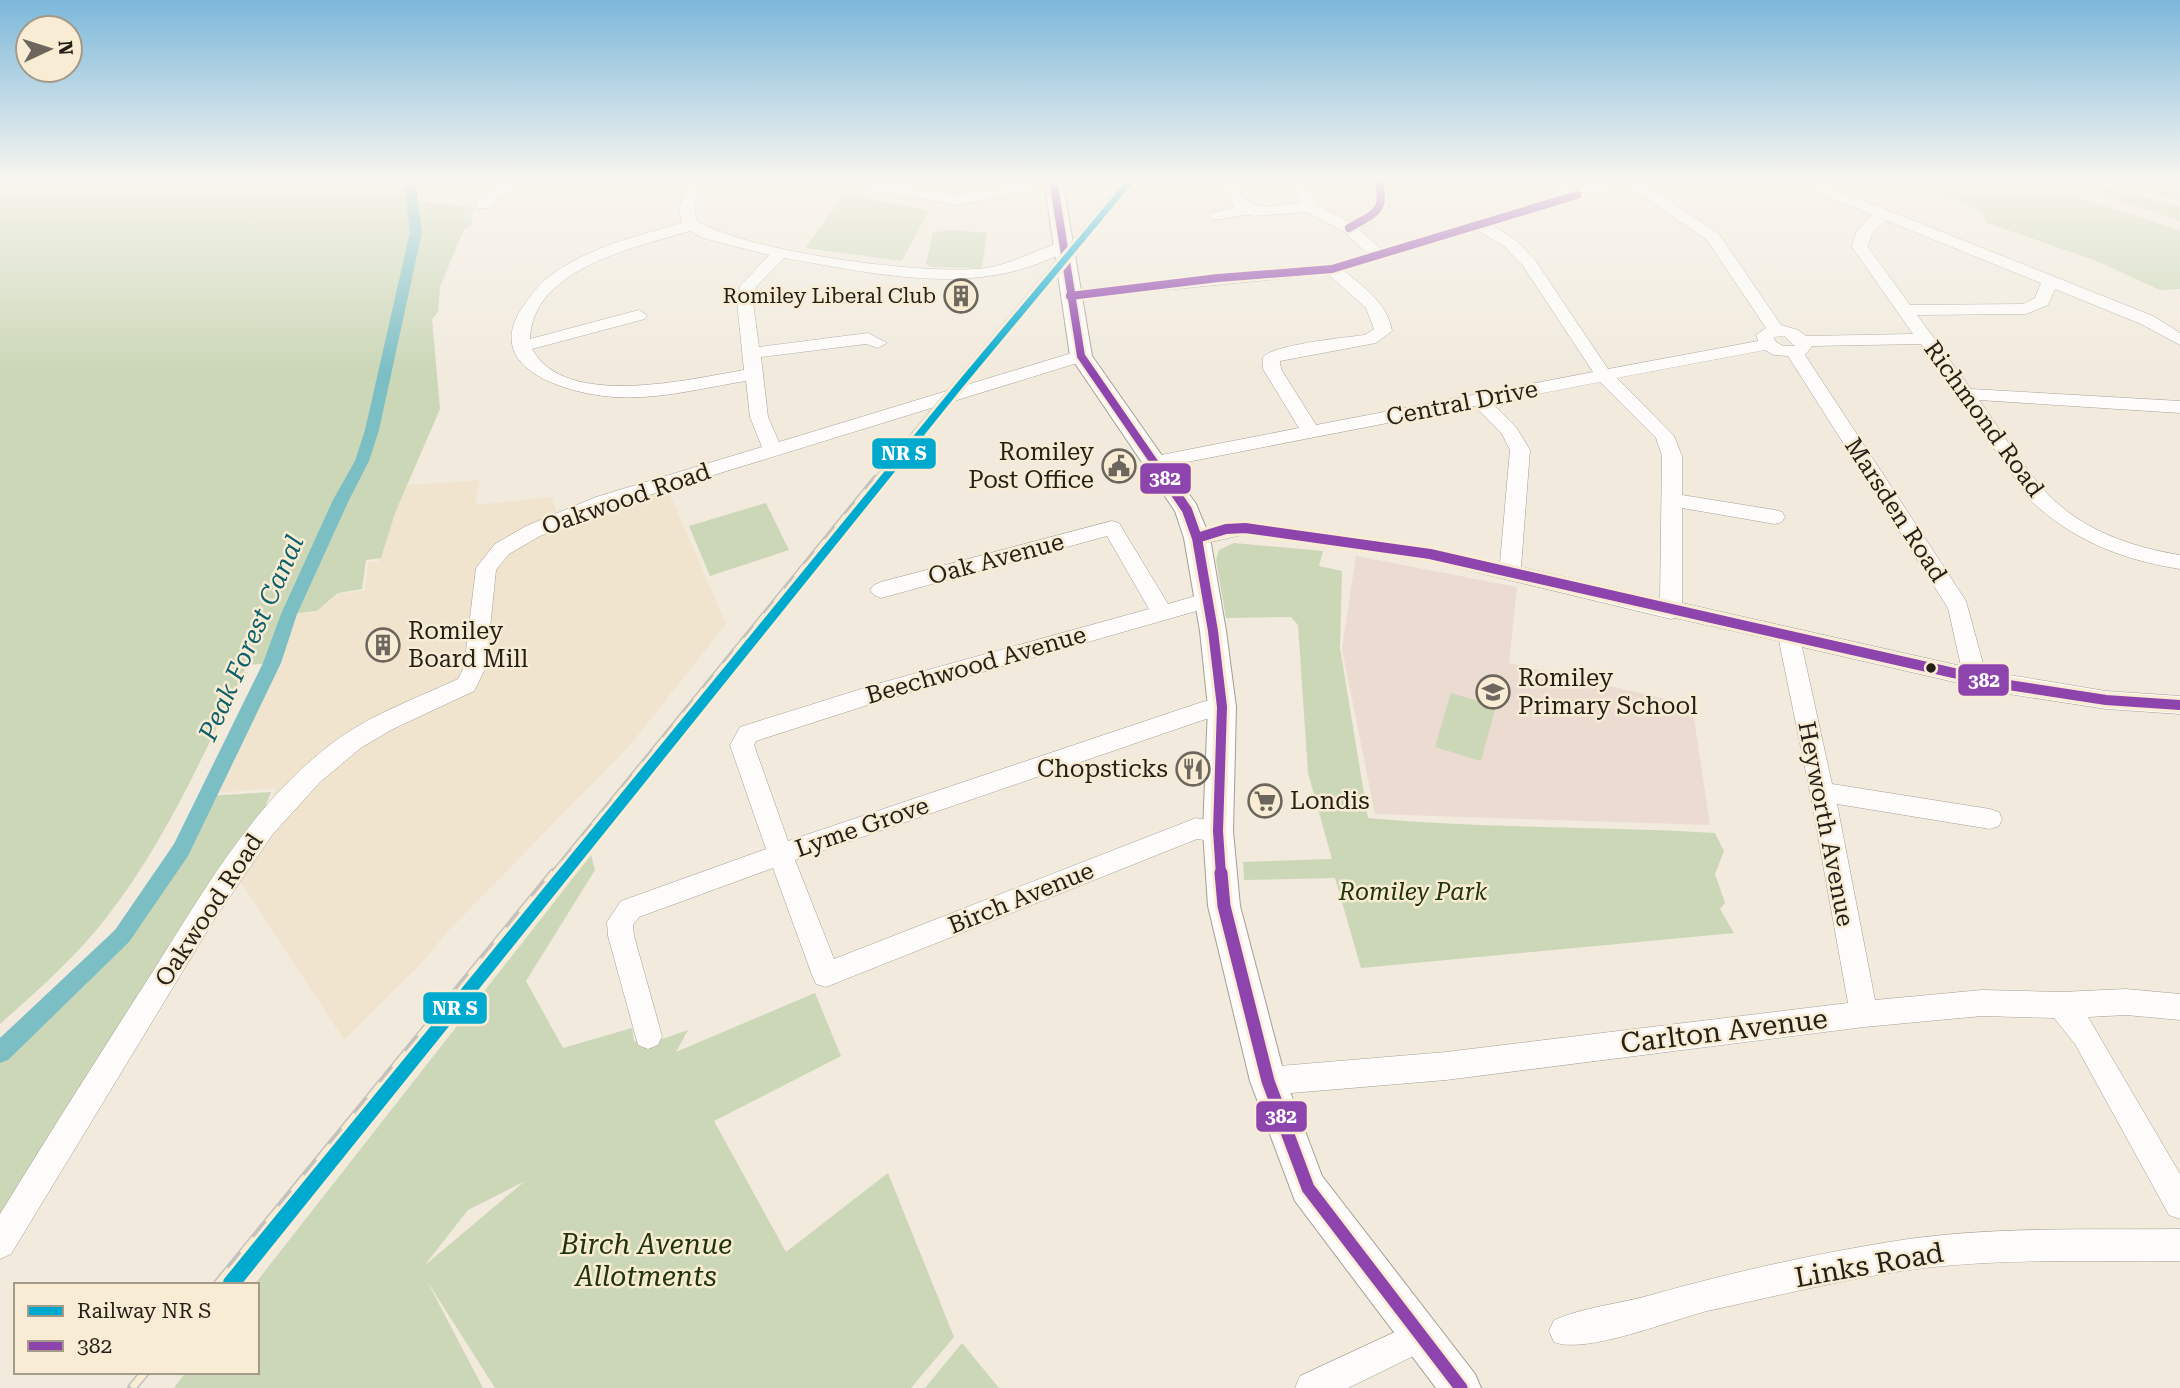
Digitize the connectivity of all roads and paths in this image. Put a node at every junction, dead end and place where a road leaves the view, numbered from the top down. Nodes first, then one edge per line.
1 (635, 244) edge
2 (744, 244) edge
3 (1062, 244) edge
4 (1366, 244) edge
5 (1417, 244) edge
6 (1511, 244) edge
7 (1717, 244) edge
8 (1861, 244) edge
9 (1957, 244) edge
10 (1062, 247) junction
11 (779, 253) junction
12 (1378, 255) junction
13 (1332, 269) junction
14 (2050, 281) junction
15 (1070, 296) junction
16 (1905, 310) junction
17 (644, 313) dead end
18 (1772, 337) junction
19 (874, 338) dead end
20 (1926, 339) junction
21 (2180, 340) edge
22 (522, 346) junction
23 (1799, 347) junction
24 (751, 353) junction
25 (1082, 356) junction
26 (754, 374) junction
27 (1604, 376) junction
28 (1966, 394) junction
29 (1479, 400) junction
30 (2180, 407) edge
31 (1310, 431) junction
32 (773, 450) junction
33 (1156, 462) junction
34 (1672, 500) junction
35 (1775, 517) dead end
36 (1198, 538) junction
37 (2180, 562) edge
38 (1510, 572) junction
39 (880, 590) dead end
40 (1206, 601) junction
41 (1671, 611) junction
42 (1162, 612) junction
43 (1788, 634) junction
44 (1975, 678) junction
45 (2180, 705) edge
46 (1222, 707) junction
47 (1822, 792) junction
48 (1990, 819) dead end
49 (1218, 831) junction
50 (781, 854) junction
51 (2061, 1005) junction
52 (2180, 1007) edge
53 (1864, 1014) junction
54 (648, 1036) dead end
55 (1268, 1081) junction
56 (2180, 1205) edge
57 (0, 1243) edge
58 (2180, 1245) edge
59 (1565, 1331) dead end
60 (1421, 1336) junction
61 (1312, 1388) edge
62 (1461, 1388) edge

1 - 22 street
2 - 11 street
3 - 10 main road
4 - 12 street
5 - 12 street
6 - 27 street
7 - 18 street
8 - 16 street, Richmond Road
9 - 14 street
10 - 11 street
10 - 15 main road
11 - 24 street
12 - 13 street
13 - 15 street
13 - 31 street
14 - 16 street
14 - 21 street
15 - 25 main road
16 - 20 street, Richmond Road
17 - 22 street
18 - 23 street
18 - 27 street, Central Drive
19 - 24 street
20 - 23 street
20 - 28 street, Richmond Road
22 - 26 street
23 - 44 street, Marsden Road
24 - 26 street
25 - 32 street, Oakwood Road
25 - 33 main road
26 - 32 street
27 - 29 street, Central Drive
27 - 34 street
28 - 30 street
28 - 37 street, Richmond Road
29 - 31 street, Central Drive
29 - 38 street
31 - 33 street, Central Drive
32 - 57 street, Oakwood Road
33 - 36 main road
34 - 35 street
34 - 41 street
36 - 38 street
36 - 40 main road
38 - 41 street
39 - 42 street, Oak Avenue
40 - 42 street, Beechwood Avenue
40 - 46 main road
41 - 43 street
42 - 50 street, Beechwood Avenue
43 - 44 street
43 - 47 street, Heyworth Avenue
44 - 45 street
46 - 49 main road
46 - 50 street, Lyme Grove
47 - 48 street
47 - 53 street, Heyworth Avenue
49 - 50 street, Birch Avenue
49 - 55 main road
50 - 54 street, Lyme Grove
51 - 52 street, Carlton Avenue
51 - 53 street, Carlton Avenue
51 - 56 street
53 - 55 street, Carlton Avenue
55 - 60 main road
58 - 59 street, Links Road
60 - 61 street
60 - 62 main road

